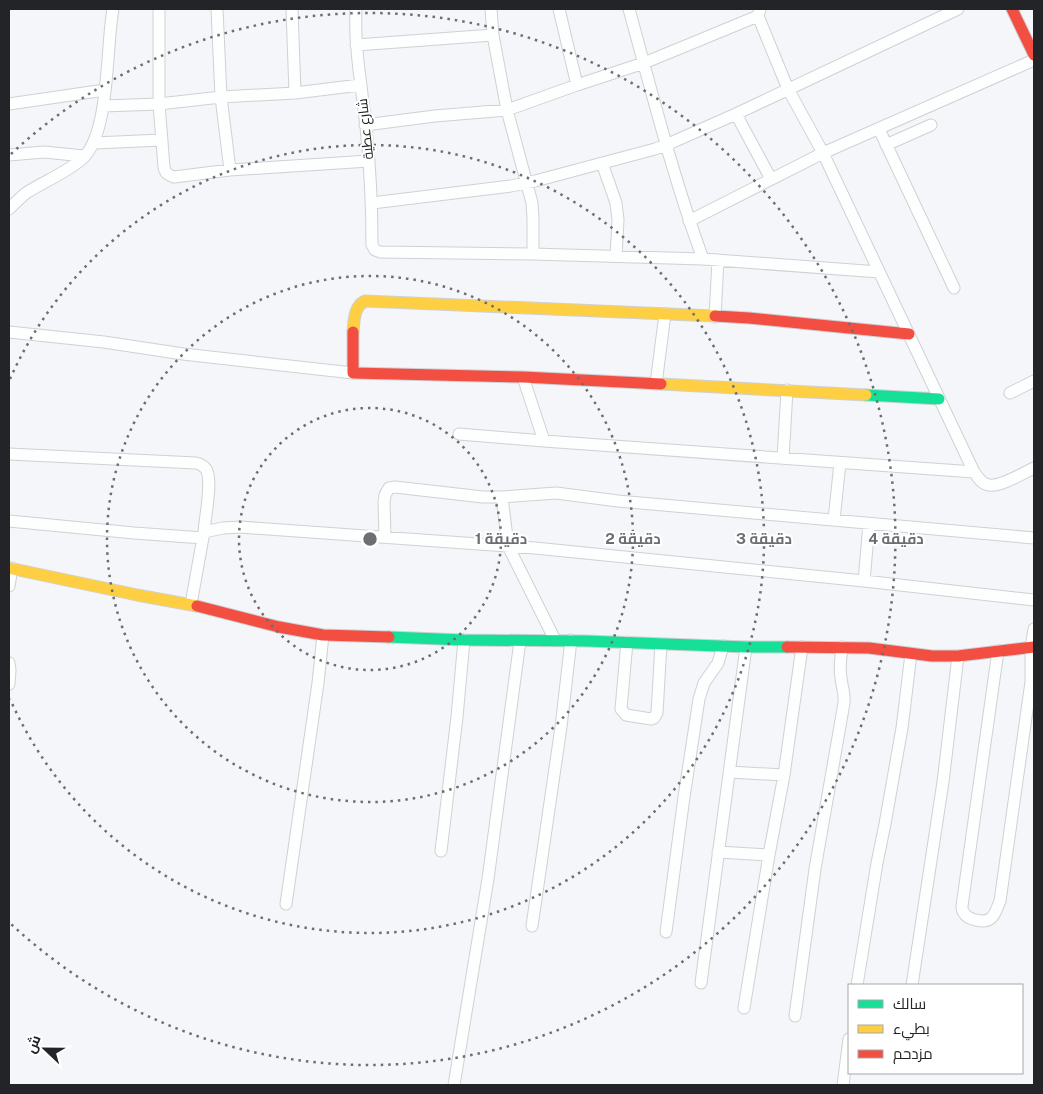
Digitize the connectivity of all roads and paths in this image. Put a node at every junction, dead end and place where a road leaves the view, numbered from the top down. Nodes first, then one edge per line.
1 (113, 9) edge
2 (159, 9) edge
3 (217, 9) edge
4 (292, 9) edge
5 (356, 9) edge
6 (491, 9) edge
7 (559, 9) edge
8 (629, 9) edge
9 (958, 9) edge
10 (1012, 9) edge
11 (759, 12) edge
12 (492, 34) junction
13 (356, 45) junction
14 (1034, 55) edge
15 (1034, 60) edge
16 (644, 63) junction
17 (360, 85) junction
18 (577, 85) junction
19 (788, 89) junction
20 (106, 90) junction
21 (295, 93) junction
22 (221, 97) junction
23 (9, 104) edge
24 (159, 104) junction
25 (103, 106) junction
26 (507, 110) junction
27 (736, 114) junction
28 (365, 125) junction
29 (931, 125) dead end
30 (879, 129) junction
31 (162, 140) junction
32 (94, 143) junction
33 (666, 145) junction
34 (886, 145) junction
35 (823, 154) junction
36 (9, 155) edge
37 (84, 156) junction
38 (369, 161) junction
39 (602, 163) junction
40 (230, 170) junction
41 (771, 179) junction
42 (526, 182) junction
43 (372, 203) junction
44 (9, 209) edge
45 (689, 221) junction
46 (533, 254) junction
47 (616, 256) junction
48 (703, 259) junction
49 (718, 260) junction
50 (879, 272) junction
51 (954, 288) dead end
52 (665, 314) junction
53 (716, 316) junction
54 (9, 332) edge
55 (909, 334) junction
56 (353, 373) junction
57 (523, 377) junction
58 (1034, 381) edge
59 (656, 384) junction
60 (787, 390) junction
61 (1010, 393) dead end
62 (939, 399) junction
63 (459, 434) dead end
64 (544, 441) junction
65 (9, 454) edge
66 (783, 459) junction
67 (840, 463) junction
68 (1034, 468) edge
69 (974, 472) junction
70 (502, 497) junction
71 (834, 520) junction
72 (9, 521) edge
73 (869, 524) junction
74 (203, 535) junction
75 (385, 537) junction
76 (1034, 538) edge
77 (508, 546) junction
78 (10, 568) edge
79 (864, 581) junction
80 (9, 586) edge
81 (1034, 600) edge
82 (191, 604) junction
83 (1034, 629) edge
84 (323, 636) junction
85 (464, 640) junction
86 (520, 640) junction
87 (555, 640) junction
88 (571, 640) junction
89 (627, 642) junction
90 (661, 644) junction
91 (723, 646) junction
92 (746, 647) junction
93 (802, 647) junction
94 (1033, 647) edge
95 (842, 648) junction
96 (998, 651) junction
97 (911, 654) junction
98 (958, 656) junction
99 (9, 663) edge
100 (9, 684) edge
101 (729, 772) junction
102 (784, 775) junction
103 (441, 851) dead end
104 (718, 852) junction
105 (769, 855) junction
106 (286, 904) dead end
107 (532, 926) dead end
108 (666, 932) dead end
109 (700, 983) dead end
110 (857, 984) edge
111 (912, 984) edge
112 (744, 1008) dead end
113 (795, 1016) dead end
114 (848, 1047) edge
115 (454, 1085) edge
116 (843, 1085) edge

1 - 20 street
2 - 24 street
3 - 22 street
4 - 21 street
5 - 13 street, شارع عطية
6 - 12 street
7 - 18 street
8 - 16 street
9 - 19 street
10 - 14 street
11 - 16 street
11 - 19 street
12 - 13 street
12 - 26 street
13 - 17 street, شارع عطية
15 - 30 street
16 - 18 street
16 - 33 street
17 - 21 street
17 - 28 street, شارع عطية
18 - 26 street
19 - 27 street
19 - 35 street
20 - 23 street
20 - 25 street
21 - 22 street
22 - 24 street
22 - 40 street
24 - 25 street
24 - 31 street
25 - 32 street
26 - 28 street
26 - 42 street
27 - 33 street
27 - 41 street
28 - 38 street, شارع عطية
29 - 34 street
30 - 34 street
30 - 35 street
31 - 32 street
31 - 40 street
32 - 37 street
33 - 39 street
33 - 45 street
34 - 51 street
35 - 41 street
35 - 50 street
36 - 37 street
37 - 44 street
38 - 40 street
38 - 43 street, شارع عطية
39 - 42 street
39 - 47 street
41 - 45 street
42 - 43 street
42 - 46 street
43 - 46 street, شارع عطية
45 - 48 street
46 - 47 street
47 - 48 street
48 - 49 street
49 - 50 street
49 - 53 street
50 - 55 street
52 - 53 street
52 - 56 street
52 - 59 street
53 - 55 street
54 - 56 street
55 - 62 street
56 - 57 street
57 - 59 street
57 - 64 street
58 - 61 street
59 - 60 street
60 - 62 street
60 - 66 street
62 - 69 street
63 - 64 street
64 - 66 street
65 - 74 street
66 - 67 street
67 - 69 street
67 - 71 street
68 - 69 street
70 - 71 street
70 - 75 street
70 - 77 street
71 - 73 street
72 - 74 street
73 - 76 street
73 - 79 street
74 - 75 street
74 - 82 street
75 - 77 street
77 - 79 street
77 - 87 street
78 - 80 street
78 - 82 street
79 - 81 street
82 - 84 street
83 - 94 street
84 - 85 street
84 - 106 street
85 - 86 street
85 - 103 street
86 - 87 street
86 - 115 street
87 - 88 street
88 - 89 street
88 - 107 street
89 - 90 street
89 - 90 street
90 - 91 street
91 - 92 street
91 - 108 street
92 - 93 street
92 - 101 street
93 - 95 street
93 - 102 street
94 - 96 street
94 - 96 street
95 - 97 street
95 - 113 street
96 - 98 street
97 - 98 street
97 - 110 street
98 - 111 street
99 - 100 street
101 - 102 street
101 - 104 street
102 - 105 street
104 - 105 street
104 - 109 street
105 - 112 street
114 - 116 street

